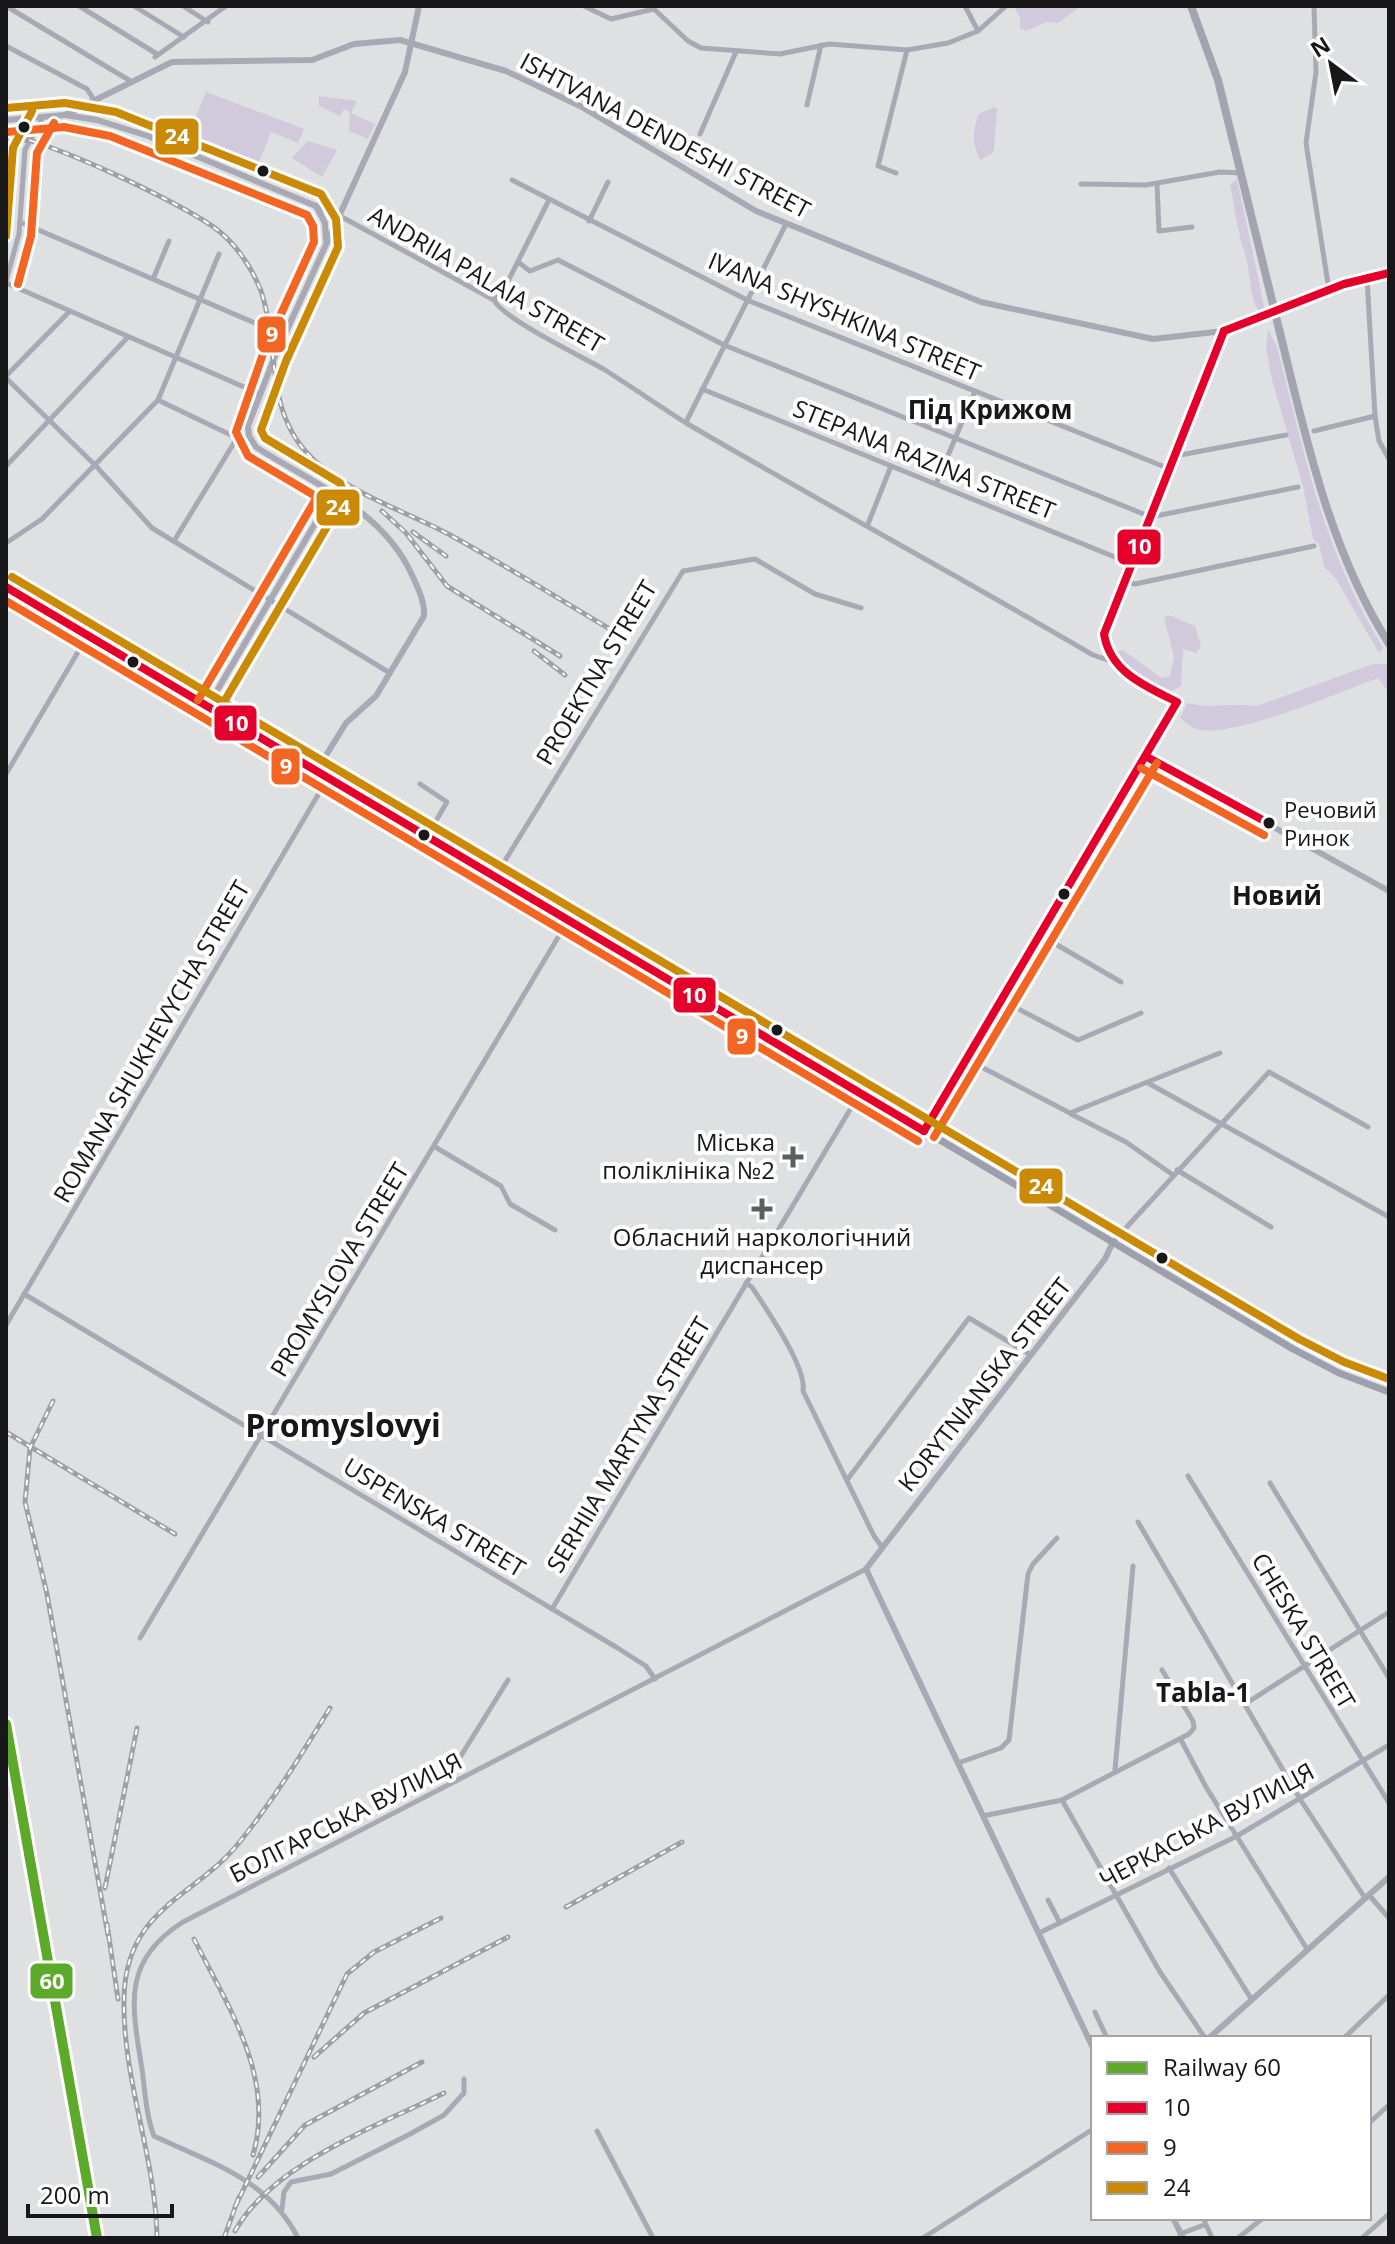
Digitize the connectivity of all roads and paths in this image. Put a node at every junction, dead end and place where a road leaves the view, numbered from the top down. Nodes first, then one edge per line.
1 (6, 6) edge
2 (79, 6) edge
3 (134, 6) edge
4 (183, 6) edge
5 (226, 6) edge
6 (419, 6) edge
7 (584, 6) edge
8 (965, 6) edge
9 (1006, 6) edge
10 (1191, 6) edge
11 (1314, 6) edge
12 (654, 8) edge
13 (208, 22) junction
14 (978, 31) junction
15 (184, 37) junction
16 (411, 44) junction
17 (821, 45) junction
18 (6, 46) edge
19 (907, 50) junction
20 (736, 52) junction
21 (132, 82) junction
22 (94, 100) junction
23 (807, 105) dead end
24 (65, 115) junction
25 (43, 117) junction
26 (6, 120) edge
27 (700, 134) dead end
28 (6, 137) edge
29 (29, 141) junction
30 (896, 173) dead end
31 (1242, 173) junction
32 (512, 180) dead end
33 (608, 182) dead end
34 (1081, 184) dead end
35 (1157, 184) junction
36 (549, 200) junction
37 (315, 205) junction
38 (340, 216) junction
39 (589, 221) junction
40 (20, 222) junction
41 (786, 224) junction
42 (1192, 227) dead end
43 (169, 241) dead end
44 (326, 244) junction
45 (219, 254) dead end
46 (518, 262) junction
47 (1389, 273) edge
48 (1367, 278) junction
49 (153, 279) junction
50 (6, 282) edge
51 (1329, 290) junction
52 (199, 299) junction
53 (494, 300) junction
54 (747, 300) junction
55 (1280, 311) dead end
56 (69, 312) junction
57 (1270, 315) dead end
58 (262, 326) dead end
59 (1224, 331) junction
60 (128, 337) junction
61 (724, 345) junction
62 (175, 357) junction
63 (6, 377) edge
64 (702, 389) junction
65 (975, 391) junction
66 (260, 394) junction
67 (158, 400) junction
68 (1375, 416) junction
69 (49, 421) junction
70 (686, 422) junction
71 (1314, 431) dead end
72 (1286, 435) dead end
73 (249, 436) junction
74 (955, 437) junction
75 (237, 438) junction
76 (1175, 456) junction
77 (1389, 459) edge
78 (6, 466) edge
79 (96, 466) junction
80 (891, 466) junction
81 (1170, 470) junction
82 (936, 484) junction
83 (1298, 487) dead end
84 (333, 493) junction
85 (1151, 517) junction
86 (868, 524) junction
87 (174, 541) junction
88 (6, 543) edge
89 (1314, 546) dead end
90 (1132, 564) junction
91 (1124, 581) junction
92 (6, 587) edge
93 (270, 600) junction
94 (861, 608) dead end
95 (88, 635) junction
96 (1389, 644) edge
97 (1115, 662) junction
98 (390, 673) junction
99 (208, 706) junction
100 (1147, 757) junction
101 (317, 770) junction
102 (6, 774) edge
103 (329, 777) junction
104 (420, 784) dead end
105 (427, 836) junction
106 (495, 877) junction
107 (1389, 891) edge
108 (569, 919) junction
109 (1040, 935) junction
110 (1121, 982) dead end
111 (1001, 1000) junction
112 (1141, 1013) dead end
113 (1220, 1053) dead end
114 (966, 1059) junction
115 (1148, 1083) junction
116 (860, 1093) junction
117 (1070, 1113) junction
118 (1219, 1125) junction
119 (1368, 1127) dead end
120 (924, 1131) junction
121 (435, 1147) junction
122 (1175, 1172) junction
123 (1389, 1217) edge
124 (1271, 1227) dead end
125 (555, 1230) dead end
126 (1113, 1242) junction
127 (746, 1283) junction
128 (24, 1294) junction
129 (6, 1325) edge
130 (1031, 1355) junction
131 (1389, 1392) edge
132 (262, 1436) junction
133 (1188, 1476) dead end
134 (847, 1481) junction
135 (1270, 1483) dead end
136 (1138, 1522) dead end
137 (1057, 1538) dead end
138 (882, 1547) junction
139 (1133, 1566) dead end
140 (866, 1569) junction
141 (552, 1609) junction
142 (1389, 1612) edge
143 (1358, 1631) junction
144 (140, 1638) dead end
145 (1303, 1669) junction
146 (1162, 1670) dead end
147 (1389, 1678) edge
148 (655, 1679) junction
149 (508, 1680) dead end
150 (1245, 1704) junction
151 (1181, 1740) junction
152 (1389, 1745) edge
153 (1362, 1761) junction
154 (958, 1763) junction
155 (1115, 1770) junction
156 (451, 1784) junction
157 (1300, 1799) junction
158 (1062, 1800) junction
159 (1389, 1803) edge
160 (983, 1816) junction
161 (1237, 1836) junction
162 (1169, 1868) junction
163 (1389, 1877) edge
164 (1116, 1894) junction
165 (1367, 1897) junction
166 (1048, 1900) dead end
167 (1389, 1918) edge
168 (1060, 1923) junction
169 (1039, 1933) junction
170 (1307, 1949) junction
171 (1389, 1995) edge
172 (1252, 2000) junction
173 (1095, 2012) dead end
174 (1106, 2036) edge
175 (1206, 2036) edge
176 (1209, 2036) edge
177 (1346, 2036) edge
178 (1091, 2044) edge
179 (464, 2079) dead end
180 (1389, 2105) edge
181 (1371, 2121) edge
182 (1091, 2130) edge
183 (597, 2131) dead end
184 (282, 2209) junction
185 (1389, 2214) edge
186 (1260, 2220) edge
187 (1204, 2222) edge
188 (1182, 2236) edge
189 (298, 2238) edge
190 (653, 2238) edge
191 (923, 2238) edge
192 (1212, 2238) edge
193 (1238, 2238) edge
194 (1362, 2238) edge

1 - 21 street
2 - 15 street
3 - 15 street
4 - 13 street
5 - 13 street
6 - 16 street
7 - 12 street
8 - 14 street
9 - 14 street
10 - 31 highway
11 - 51 street
12 - 20 street
13 - 15 street
14 - 19 street
16 - 21 street, ISHTVANA DENDESHI STREET
16 - 38 street
16 - 41 street, ISHTVANA DENDESHI STREET
17 - 19 street
17 - 20 street
17 - 23 street
18 - 22 street
19 - 30 street
20 - 27 street
21 - 22 street, ISHTVANA DENDESHI STREET
22 - 24 street, ISHTVANA DENDESHI STREET
24 - 25 street
24 - 37 street, ANDRIIA PALAIA STREET
25 - 26 street
25 - 29 street
28 - 29 street
29 - 40 street
31 - 35 street
31 - 96 highway, bridge
32 - 36 street, IVANA SHYSHKINA STREET
33 - 39 street
34 - 35 street
35 - 42 street
36 - 39 street, IVANA SHYSHKINA STREET
36 - 46 street
37 - 38 street, ANDRIIA PALAIA STREET
37 - 44 street
38 - 44 street
38 - 53 street, ANDRIIA PALAIA STREET
39 - 54 street, IVANA SHYSHKINA STREET
40 - 49 street
40 - 50 street
41 - 54 street
41 - 59 street, ISHTVANA DENDESHI STREET
43 - 49 street
44 - 66 street
45 - 52 street
46 - 53 street
46 - 61 street
47 - 48 street
48 - 51 street
48 - 68 street
49 - 52 street
50 - 56 street
51 - 55 street
52 - 58 street
52 - 62 street
53 - 70 street, ANDRIIA PALAIA STREET
54 - 61 street
54 - 65 street, IVANA SHYSHKINA STREET
56 - 60 street
56 - 63 street
57 - 59 street, ISHTVANA DENDESHI STREET
59 - 76 street
60 - 62 street
60 - 69 street
61 - 64 street
61 - 74 street
62 - 66 street
62 - 67 street
63 - 69 street
64 - 70 street
64 - 80 street, STEPANA RAZINA STREET
65 - 74 street
65 - 81 street, IVANA SHYSHKINA STREET
66 - 73 street
67 - 75 street
67 - 79 street
68 - 71 street
68 - 77 street
69 - 78 street
69 - 79 street
70 - 86 street, ANDRIIA PALAIA STREET
72 - 76 street
73 - 75 street
73 - 84 street
74 - 82 street
74 - 85 street
75 - 87 street
76 - 81 street
79 - 87 street
79 - 88 street
80 - 82 street, STEPANA RAZINA STREET
80 - 86 street
81 - 85 street
82 - 90 street, STEPANA RAZINA STREET
83 - 85 street
84 - 93 street
84 - 98 street
85 - 90 street
86 - 97 street, ANDRIIA PALAIA STREET
87 - 93 street
89 - 91 street
90 - 91 street
91 - 97 street
92 - 95 main road
93 - 98 street
93 - 99 street
94 - 106 street, PROEKTNA STREET
95 - 99 main road
95 - 102 street
97 - 100 street
98 - 101 street
99 - 101 main road
100 - 107 street
100 - 109 street
101 - 103 main road
103 - 105 main road
103 - 128 street, ROMANA SHUKHEVYCHA STREET
104 - 105 street
105 - 106 main road
106 - 108 main road
108 - 116 main road
108 - 121 street, PROMYSLOVA STREET
109 - 110 street
109 - 111 street
111 - 112 street
111 - 114 street
113 - 115 street
114 - 117 street
114 - 120 street
115 - 117 street
115 - 118 street
116 - 120 main road
116 - 127 street, SERHIIA MARTYNA STREET
117 - 122 street
118 - 119 street
118 - 122 street
118 - 123 street
120 - 126 main road
121 - 125 street
121 - 132 street, PROMYSLOVA STREET
122 - 124 street
122 - 126 street
126 - 130 street, KORYTNIANSKA STREET
126 - 131 main road
127 - 134 street
127 - 141 street, SERHIIA MARTYNA STREET
128 - 129 street, ROMANA SHUKHEVYCHA STREET
128 - 132 street, USPENSKA STREET
130 - 134 street
130 - 138 street, KORYTNIANSKA STREET
132 - 141 street, USPENSKA STREET
132 - 144 street, PROMYSLOVA STREET
133 - 145 street, CHESKA STREET
134 - 138 street
135 - 143 street
136 - 150 street
137 - 154 street
138 - 140 street, KORYTNIANSKA STREET
139 - 155 street
140 - 148 street, БОЛГАРСЬКА ВУЛИЦЯ
140 - 154 street
141 - 148 street, USPENSKA STREET
142 - 143 street
143 - 145 street
143 - 147 street
145 - 150 street
145 - 153 street, CHESKA STREET
146 - 151 street
148 - 156 street, БОЛГАРСЬКА ВУЛИЦЯ
149 - 156 street
150 - 157 street
151 - 155 street
151 - 161 street
152 - 153 street, ЧЕРКАСЬКА ВУЛИЦЯ
153 - 157 street, ЧЕРКАСЬКА ВУЛИЦЯ
153 - 159 street, CHESKA STREET
154 - 160 street
155 - 158 street
156 - 184 street, БОЛГАРСЬКА ВУЛИЦЯ
157 - 161 street, ЧЕРКАСЬКА ВУЛИЦЯ
157 - 165 street
158 - 160 street
158 - 164 street
160 - 169 street
161 - 162 street, ЧЕРКАСЬКА ВУЛИЦЯ
161 - 170 street
162 - 164 street, ЧЕРКАСЬКА ВУЛИЦЯ
162 - 172 street
163 - 165 street
164 - 168 street, ЧЕРКАСЬКА ВУЛИЦЯ
164 - 175 street
165 - 167 street
165 - 170 street
166 - 168 street
168 - 169 street, ЧЕРКАСЬКА ВУЛИЦЯ
169 - 178 street
170 - 172 street
171 - 177 street
172 - 176 street
173 - 174 street
179 - 184 street
180 - 181 street
182 - 191 street
183 - 190 street
184 - 189 street
185 - 194 street
186 - 193 street
187 - 188 street
187 - 192 street

